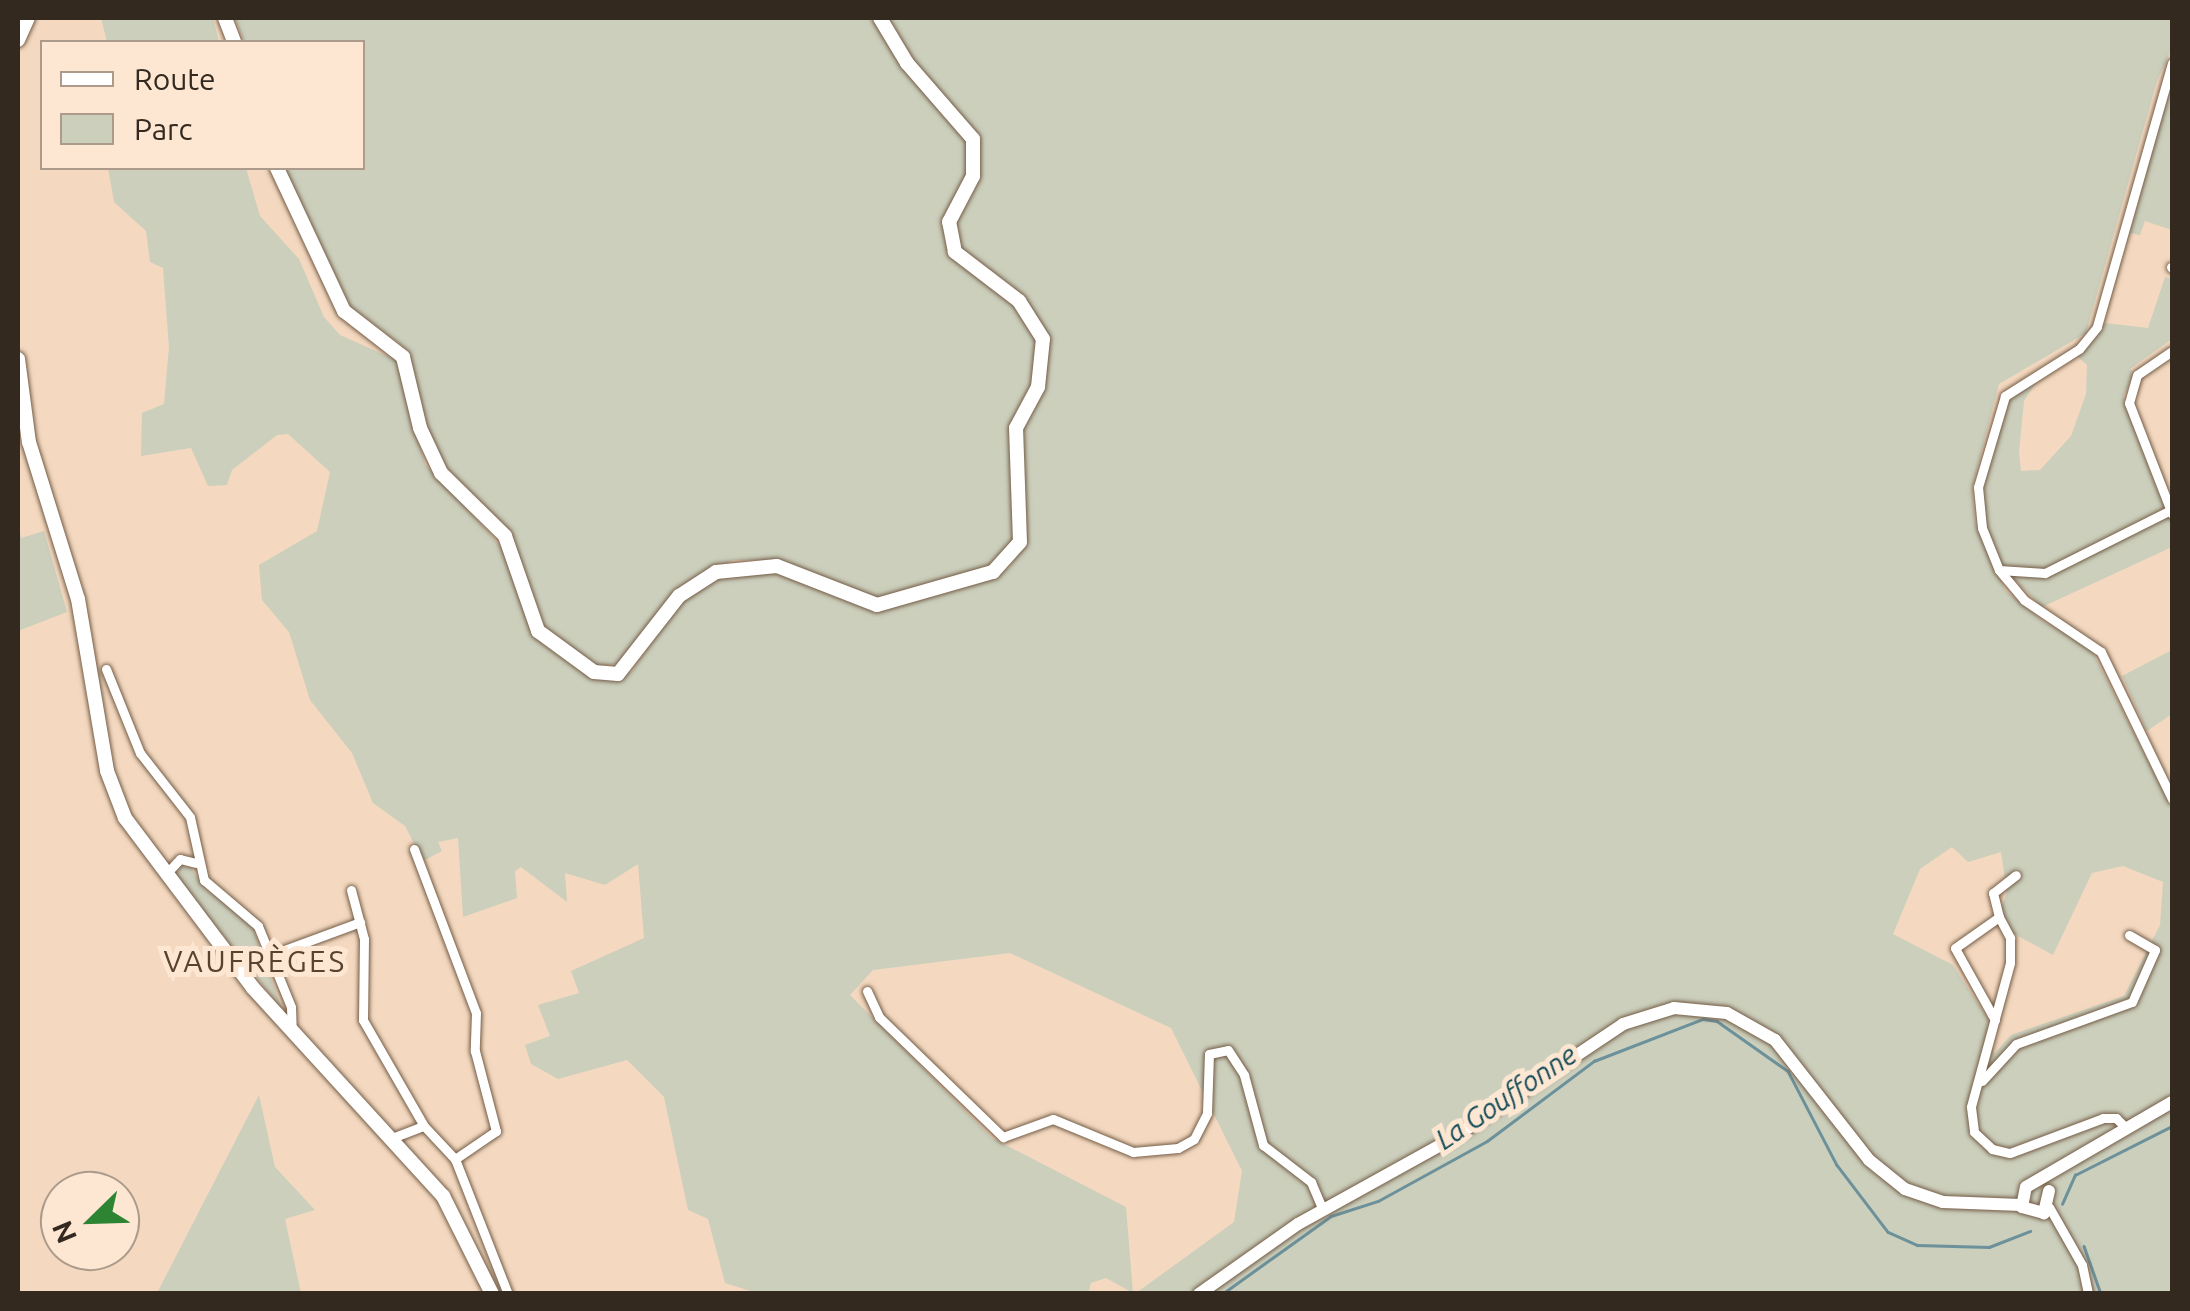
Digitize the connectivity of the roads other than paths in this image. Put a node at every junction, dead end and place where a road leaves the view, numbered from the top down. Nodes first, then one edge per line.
1 (28, 18) edge
2 (880, 18) edge
3 (18, 40) edge
4 (2172, 63) edge
5 (279, 170) edge
6 (2172, 351) edge
7 (18, 359) edge
8 (2172, 512) edge
9 (1999, 570) junction
10 (106, 669) dead end
11 (2172, 799) edge
12 (414, 849) dead end
13 (196, 863) junction
14 (165, 875) junction
15 (2016, 875) dead end
16 (351, 890) dead end
17 (1999, 916) junction
18 (360, 922) junction
19 (2129, 935) dead end
20 (271, 955) junction
21 (867, 992) dead end
22 (1996, 1020) junction
23 (292, 1032) junction
24 (1980, 1083) junction
25 (2172, 1102) edge
26 (424, 1126) junction
27 (2126, 1128) junction
28 (392, 1138) junction
29 (455, 1159) junction
30 (2043, 1188) junction
31 (2021, 1199) junction
32 (1322, 1208) junction
33 (2045, 1210) junction
34 (1240, 1264) junction
35 (492, 1294) edge
36 (508, 1294) edge
37 (1200, 1294) edge
38 (1210, 1294) edge
39 (2088, 1294) edge

1 - 3 main road
2 - 5 main road
4 - 9 street
6 - 8 street
7 - 14 main road
8 - 9 street
9 - 11 street
10 - 13 street
12 - 29 street
13 - 14 street
13 - 20 street
14 - 23 main road
15 - 17 street
16 - 18 street
17 - 22 street
17 - 22 street
18 - 20 street
18 - 26 street
19 - 24 street
20 - 23 street
21 - 32 street
22 - 24 street
23 - 28 main road
24 - 27 street
25 - 27 street
26 - 28 street
26 - 29 street
27 - 30 street
28 - 35 main road
29 - 36 street
30 - 31 street
30 - 33 street
31 - 32 street
31 - 33 street
32 - 34 street
33 - 39 street
34 - 37 street
34 - 38 street

